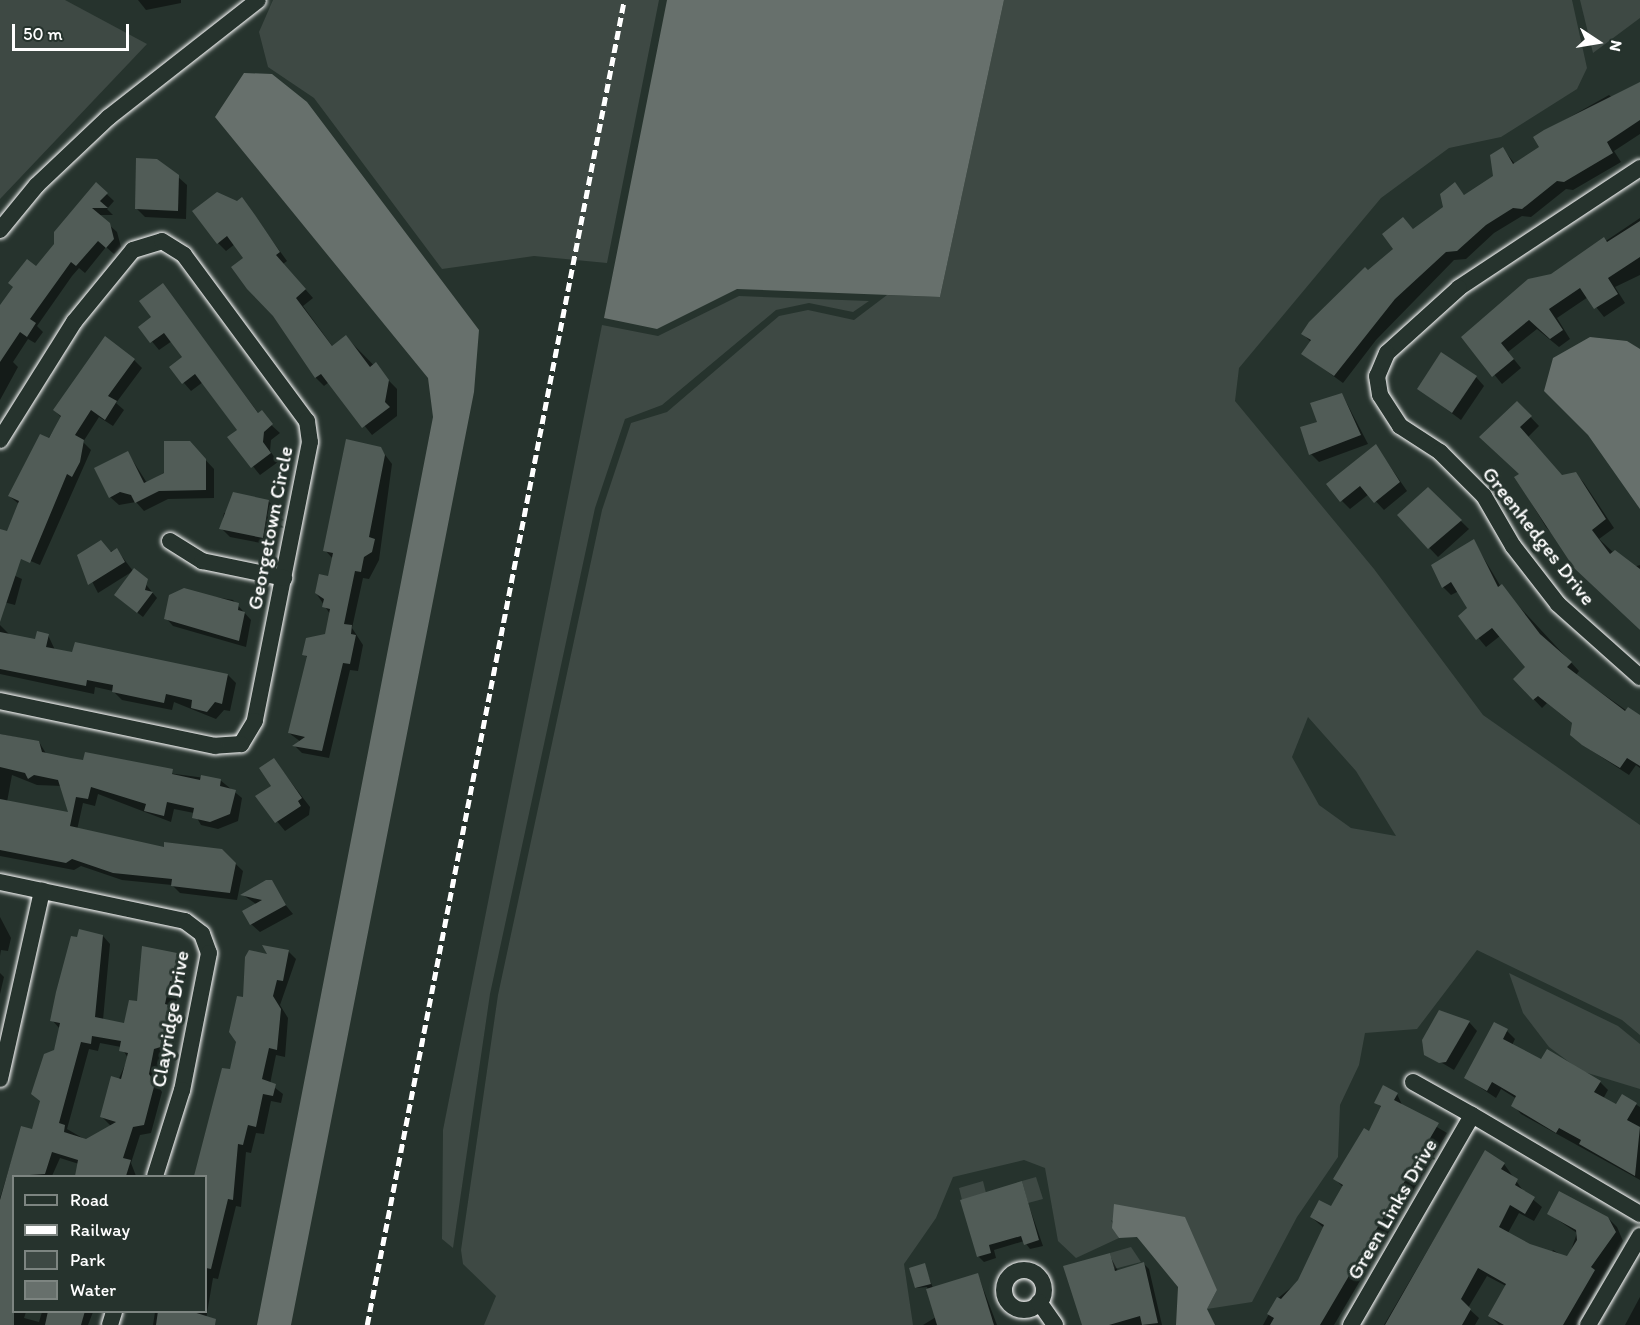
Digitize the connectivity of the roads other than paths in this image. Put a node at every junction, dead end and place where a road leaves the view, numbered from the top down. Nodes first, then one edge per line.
1 (258, 0) edge
2 (1640, 168) edge
3 (0, 230) edge
4 (0, 440) edge
5 (170, 541) dead end
6 (284, 578) junction
7 (1640, 677) edge
8 (0, 701) edge
9 (0, 882) edge
10 (42, 891) junction
11 (0, 1078) edge
12 (1413, 1082) dead end
13 (1472, 1115) junction
14 (155, 1175) edge
15 (1640, 1214) edge
16 (1640, 1236) edge
17 (1040, 1302) dead end
18 (1055, 1325) edge
19 (1351, 1325) edge
20 (1588, 1325) edge

1 - 3 street
2 - 7 street, Greenhedges Drive
4 - 6 street, Georgetown Circle
5 - 6 street
6 - 8 street, Georgetown Circle
9 - 10 street, Clayridge Drive
10 - 11 street
10 - 14 street, Clayridge Drive
12 - 13 street
13 - 15 street
13 - 19 street, Green Links Drive
16 - 20 street
17 - 18 street

